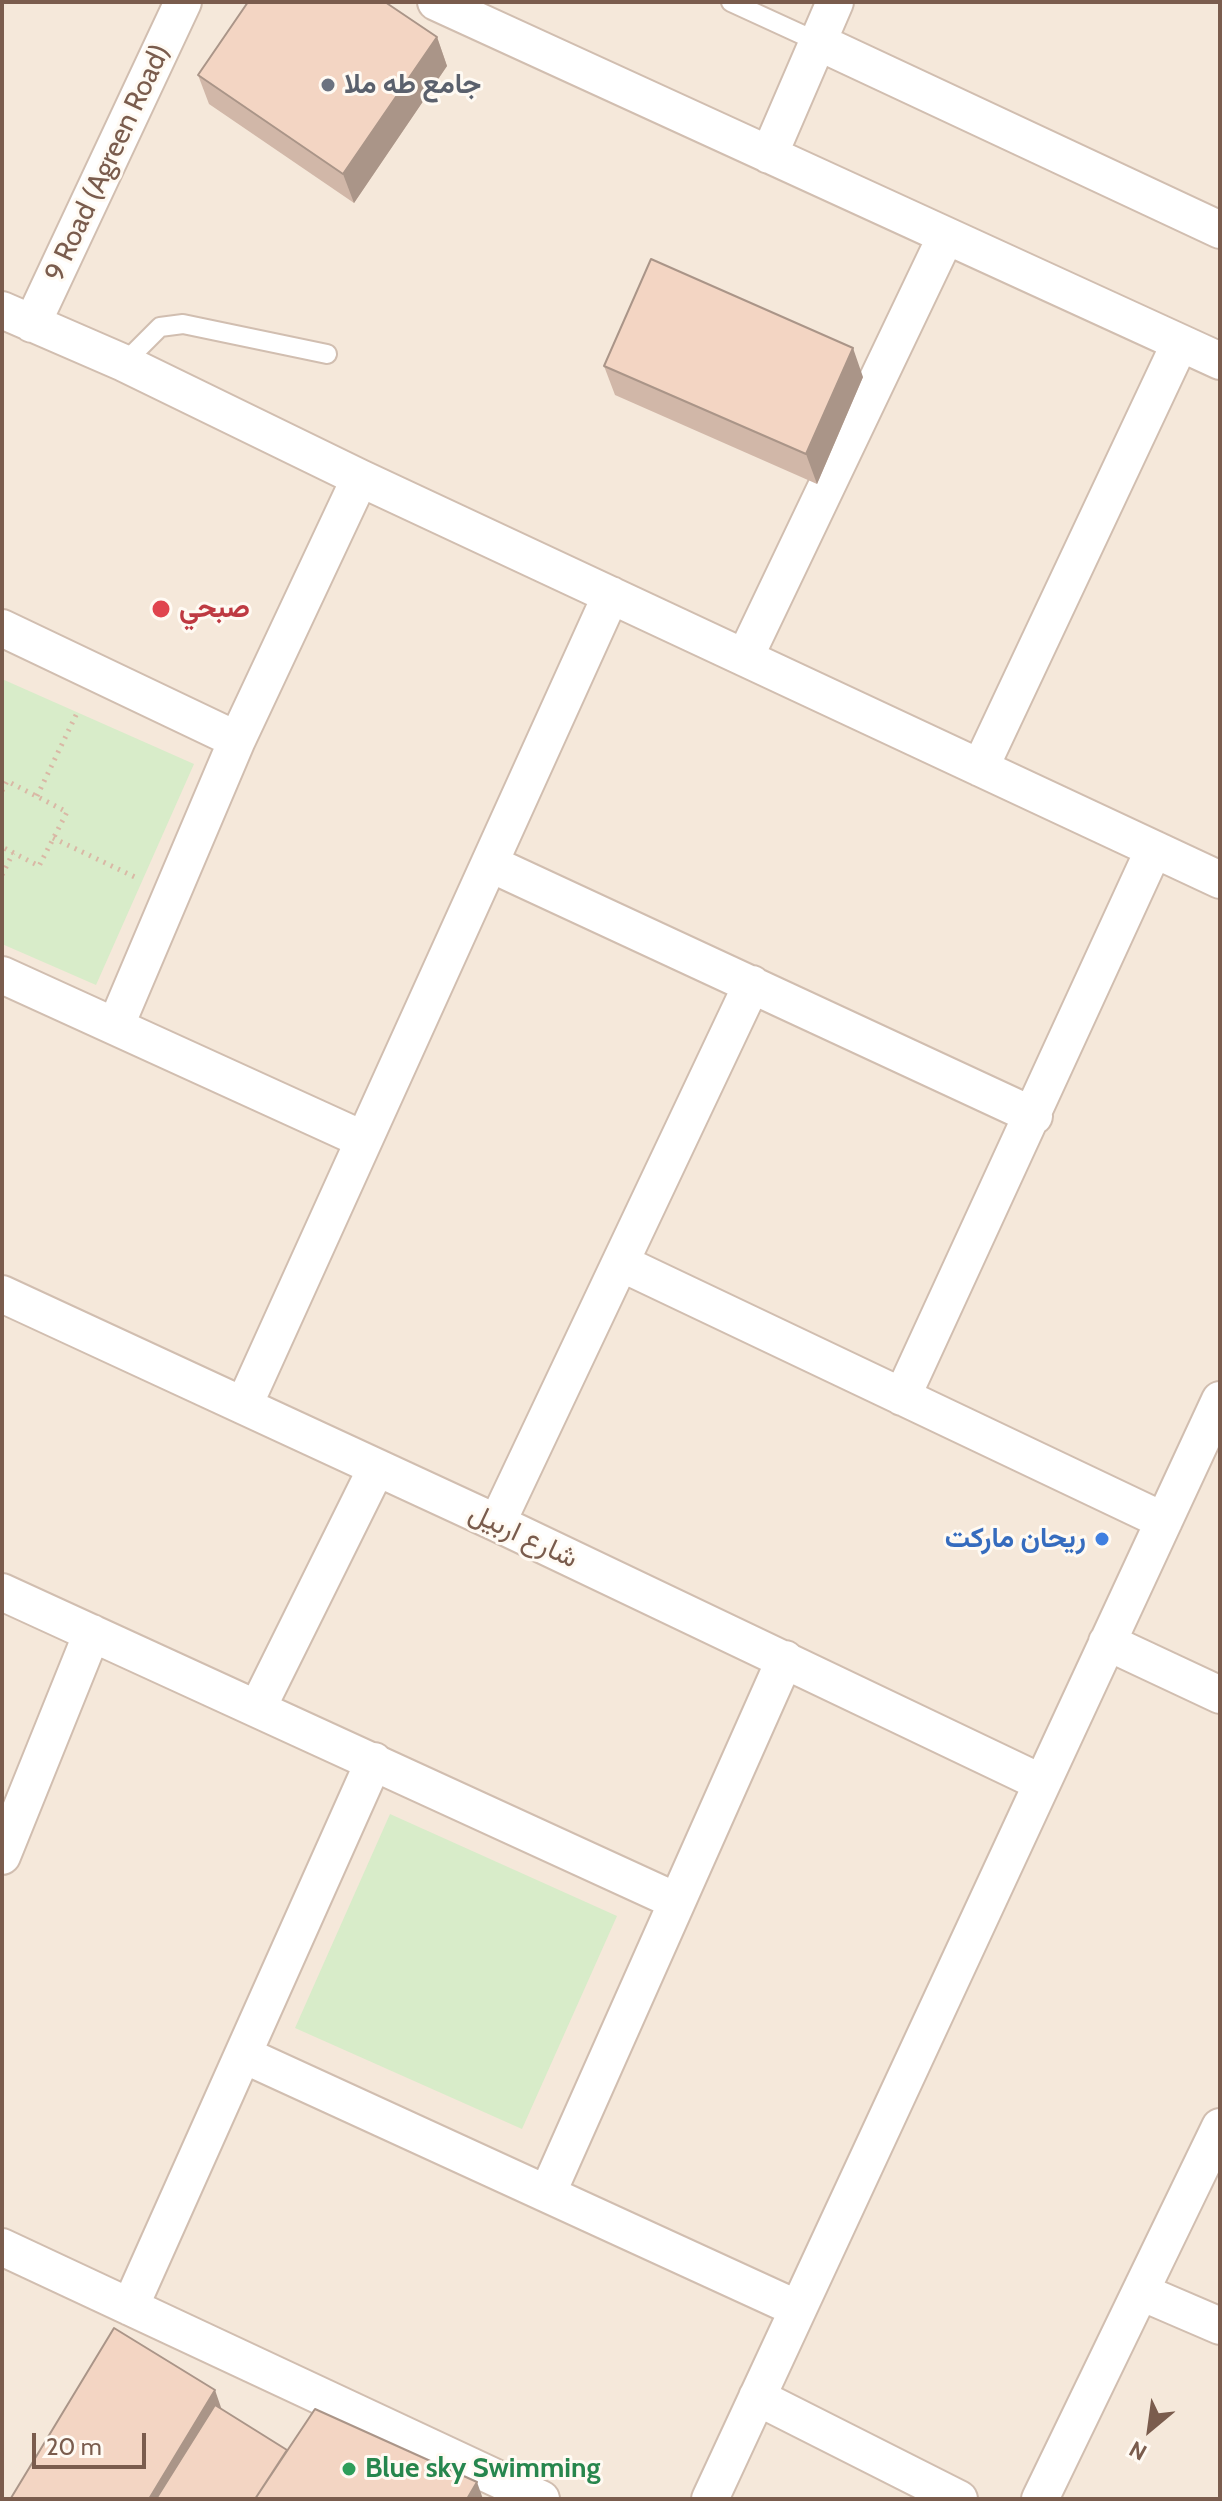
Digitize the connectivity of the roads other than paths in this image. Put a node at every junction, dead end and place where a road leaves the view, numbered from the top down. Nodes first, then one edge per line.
1 (183, 2) edge
2 (436, 2) edge
3 (731, 2) edge
4 (835, 2) edge
5 (816, 41) junction
6 (769, 155) junction
7 (1220, 230) edge
8 (946, 236) junction
9 (17, 317) edge
10 (1180, 343) junction
11 (327, 354) dead end
12 (1220, 361) edge
13 (124, 363) junction
14 (360, 478) junction
15 (611, 595) junction
16 (2, 628) edge
17 (745, 657) junction
18 (237, 740) junction
19 (980, 768) junction
20 (1154, 849) junction
21 (491, 864) junction
22 (1220, 880) edge
23 (2, 975) edge
24 (752, 984) junction
25 (116, 1025) junction
26 (1034, 1116) junction
27 (362, 1139) junction
28 (621, 1263) junction
29 (2, 1294) edge
30 (902, 1397) junction
31 (1220, 1400) edge
32 (244, 1405) junction
33 (376, 1469) junction
34 (1164, 1521) junction
35 (497, 1523) junction
36 (2, 1592) edge
37 (92, 1633) junction
38 (1107, 1642) junction
39 (785, 1659) junction
40 (1220, 1695) edge
41 (258, 1707) junction
42 (374, 1761) junction
43 (1042, 1783) junction
44 (2, 1856) edge
45 (676, 1901) junction
46 (244, 2055) junction
47 (1220, 2127) edge
48 (548, 2192) junction
49 (2, 2247) edge
50 (1141, 2292) junction
51 (130, 2307) junction
52 (798, 2309) junction
53 (1220, 2326) edge
54 (757, 2397) junction
55 (541, 2499) edge
56 (710, 2499) edge
57 (959, 2499) edge
58 (1040, 2499) edge

1 - 9 street, 9 Road (Agreen Road)
2 - 6 street
3 - 5 lane
4 - 5 street
5 - 6 street
5 - 7 street
6 - 8 street
8 - 10 street
8 - 17 street
9 - 13 street
10 - 12 street
10 - 19 street
11 - 13 lane
13 - 14 street
14 - 15 street
14 - 18 street
15 - 17 street
15 - 21 street
16 - 18 street
17 - 19 street
18 - 25 street
19 - 20 street
20 - 22 street
20 - 26 street
21 - 24 street
21 - 27 street
23 - 25 street
24 - 26 street
24 - 28 street
25 - 27 street
26 - 30 street
27 - 32 street
28 - 30 street
28 - 35 street
29 - 32 street, شارع اربيل
30 - 34 street
31 - 34 street
32 - 33 street, شارع اربيل
33 - 35 street, شارع اربيل
33 - 41 street
34 - 38 street
35 - 39 street, شارع اربيل
36 - 37 street
37 - 41 street
37 - 44 street
38 - 40 street
38 - 43 street
39 - 43 street, شارع اربيل
39 - 45 street
41 - 42 street
42 - 45 street
42 - 46 street
43 - 52 street
45 - 48 street
46 - 48 street
46 - 51 street
47 - 50 street
48 - 52 street
49 - 51 street
50 - 53 street
50 - 58 street
51 - 55 street
52 - 54 street
54 - 56 street
54 - 57 street

